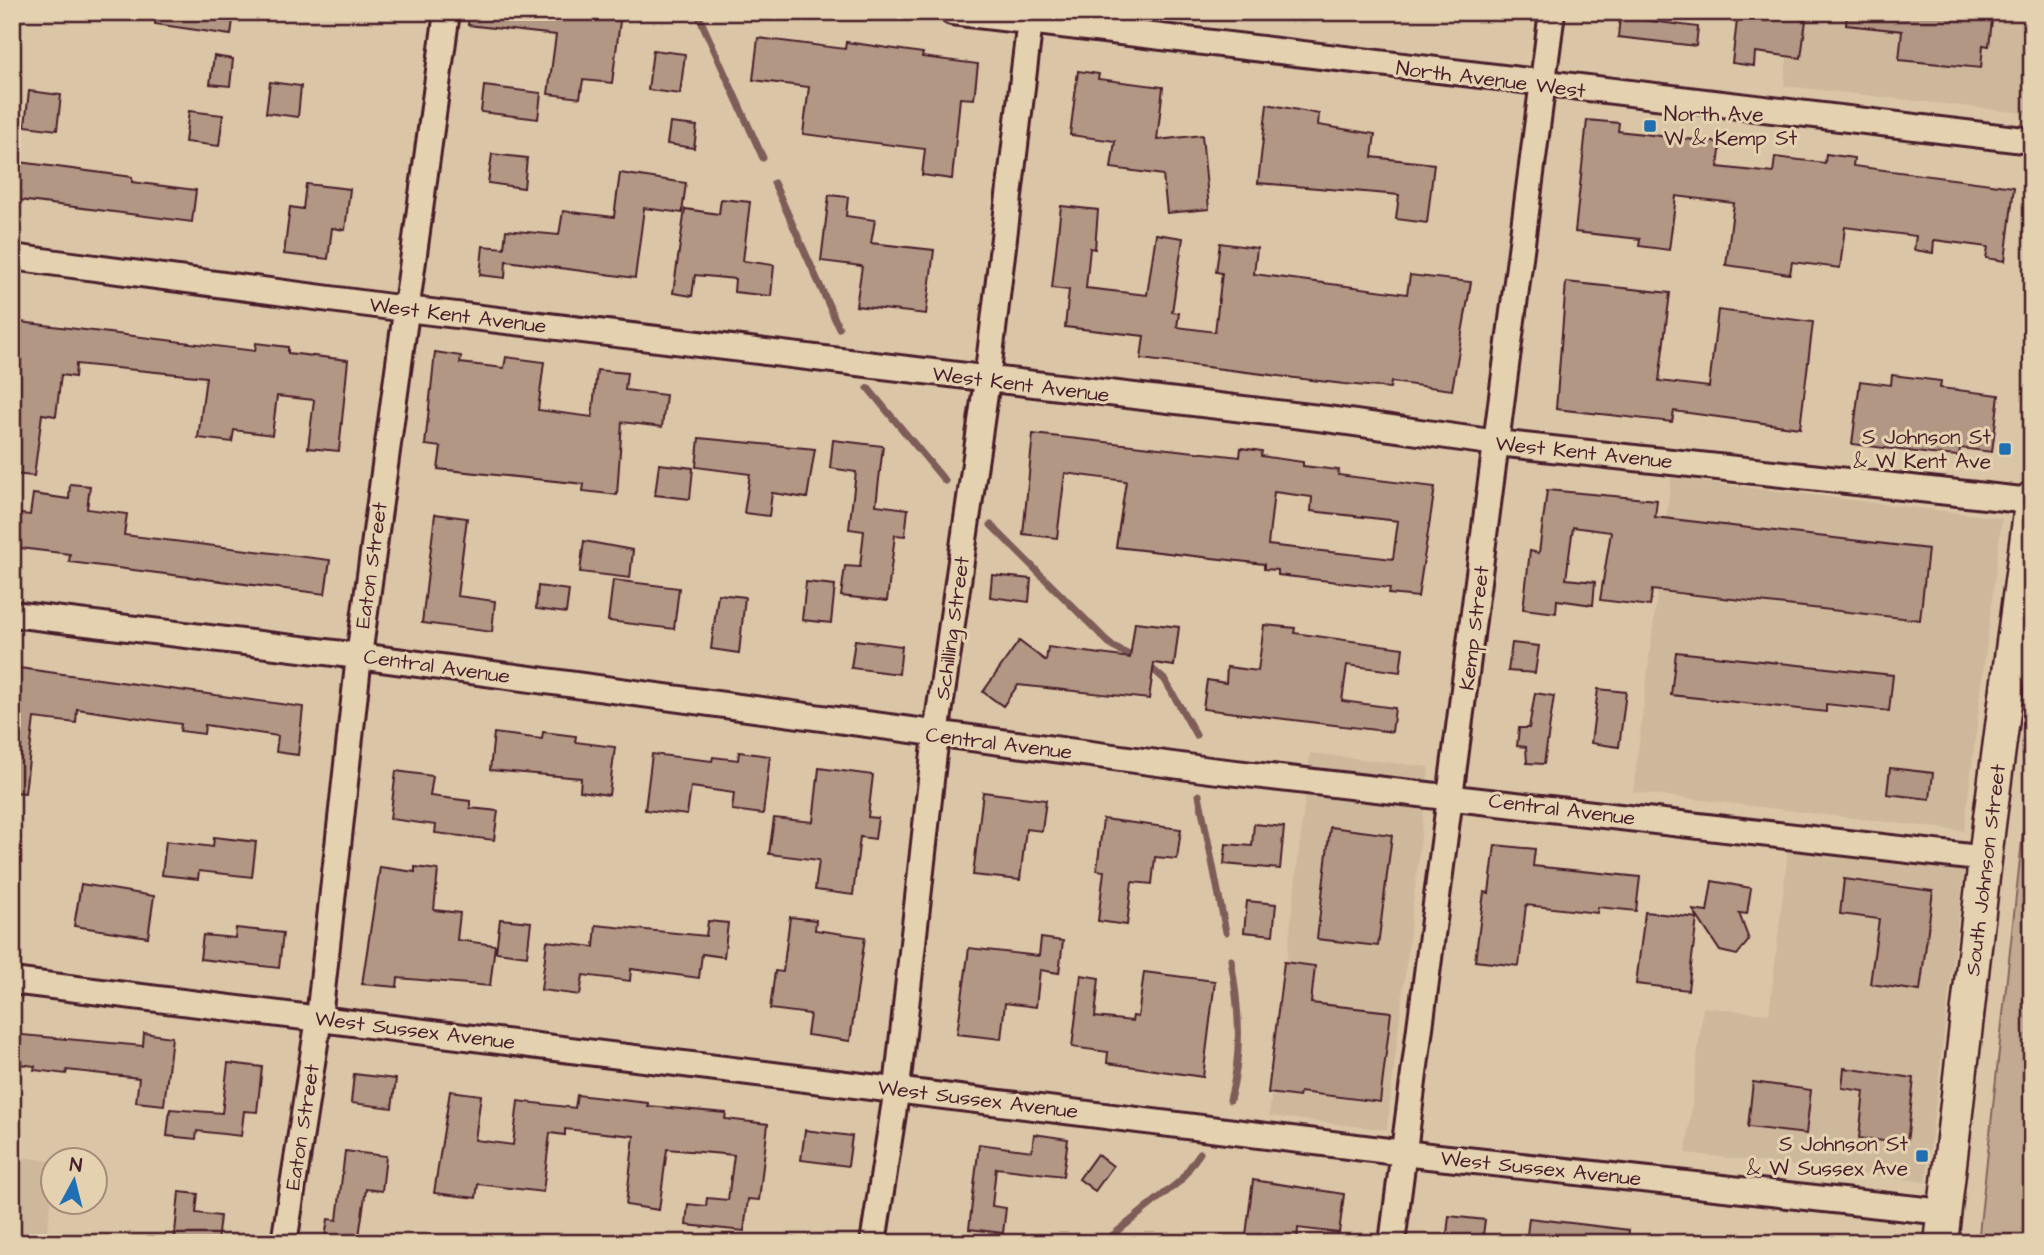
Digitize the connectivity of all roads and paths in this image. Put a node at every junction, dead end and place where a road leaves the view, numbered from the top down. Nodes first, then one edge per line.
1 (447, 12) edge
2 (952, 12) edge
3 (1552, 12) edge
4 (1030, 17) edge
5 (1543, 85) junction
6 (2032, 141) edge
7 (12, 257) edge
8 (406, 310) junction
9 (988, 380) junction
10 (1497, 443) junction
11 (2032, 499) edge
12 (12, 614) edge
13 (359, 656) junction
14 (936, 735) junction
15 (1452, 796) junction
16 (1987, 859) junction
17 (12, 981) edge
18 (319, 1018) junction
19 (897, 1088) junction
20 (1403, 1153) junction
21 (1943, 1227) edge
22 (284, 1243) edge
23 (873, 1243) edge
24 (1392, 1243) edge

1 - 8 street, Eaton Street
2 - 4 street, North Avenue West
3 - 5 street, Kemp Street
4 - 5 street, North Avenue West
4 - 9 street, Schilling Street
5 - 6 street, North Avenue West
5 - 10 street, Kemp Street
7 - 8 street, West Kent Avenue
8 - 9 street, West Kent Avenue
8 - 13 street, Eaton Street
9 - 10 street, West Kent Avenue
9 - 14 street, Schilling Street
10 - 11 street, West Kent Avenue
10 - 15 street, Kemp Street
11 - 16 street, South Johnson Street
12 - 13 street, Central Avenue
13 - 14 street, Central Avenue
13 - 18 street, Eaton Street
14 - 15 street, Central Avenue
14 - 19 street, Schilling Street
15 - 16 street, Central Avenue
15 - 20 street, Kemp Street
16 - 21 street, South Johnson Street
17 - 18 street, West Sussex Avenue
18 - 19 street, West Sussex Avenue
18 - 22 street, Eaton Street
19 - 20 street, West Sussex Avenue
19 - 23 street, Schilling Street
20 - 21 street, West Sussex Avenue
20 - 24 street, Kemp Street

